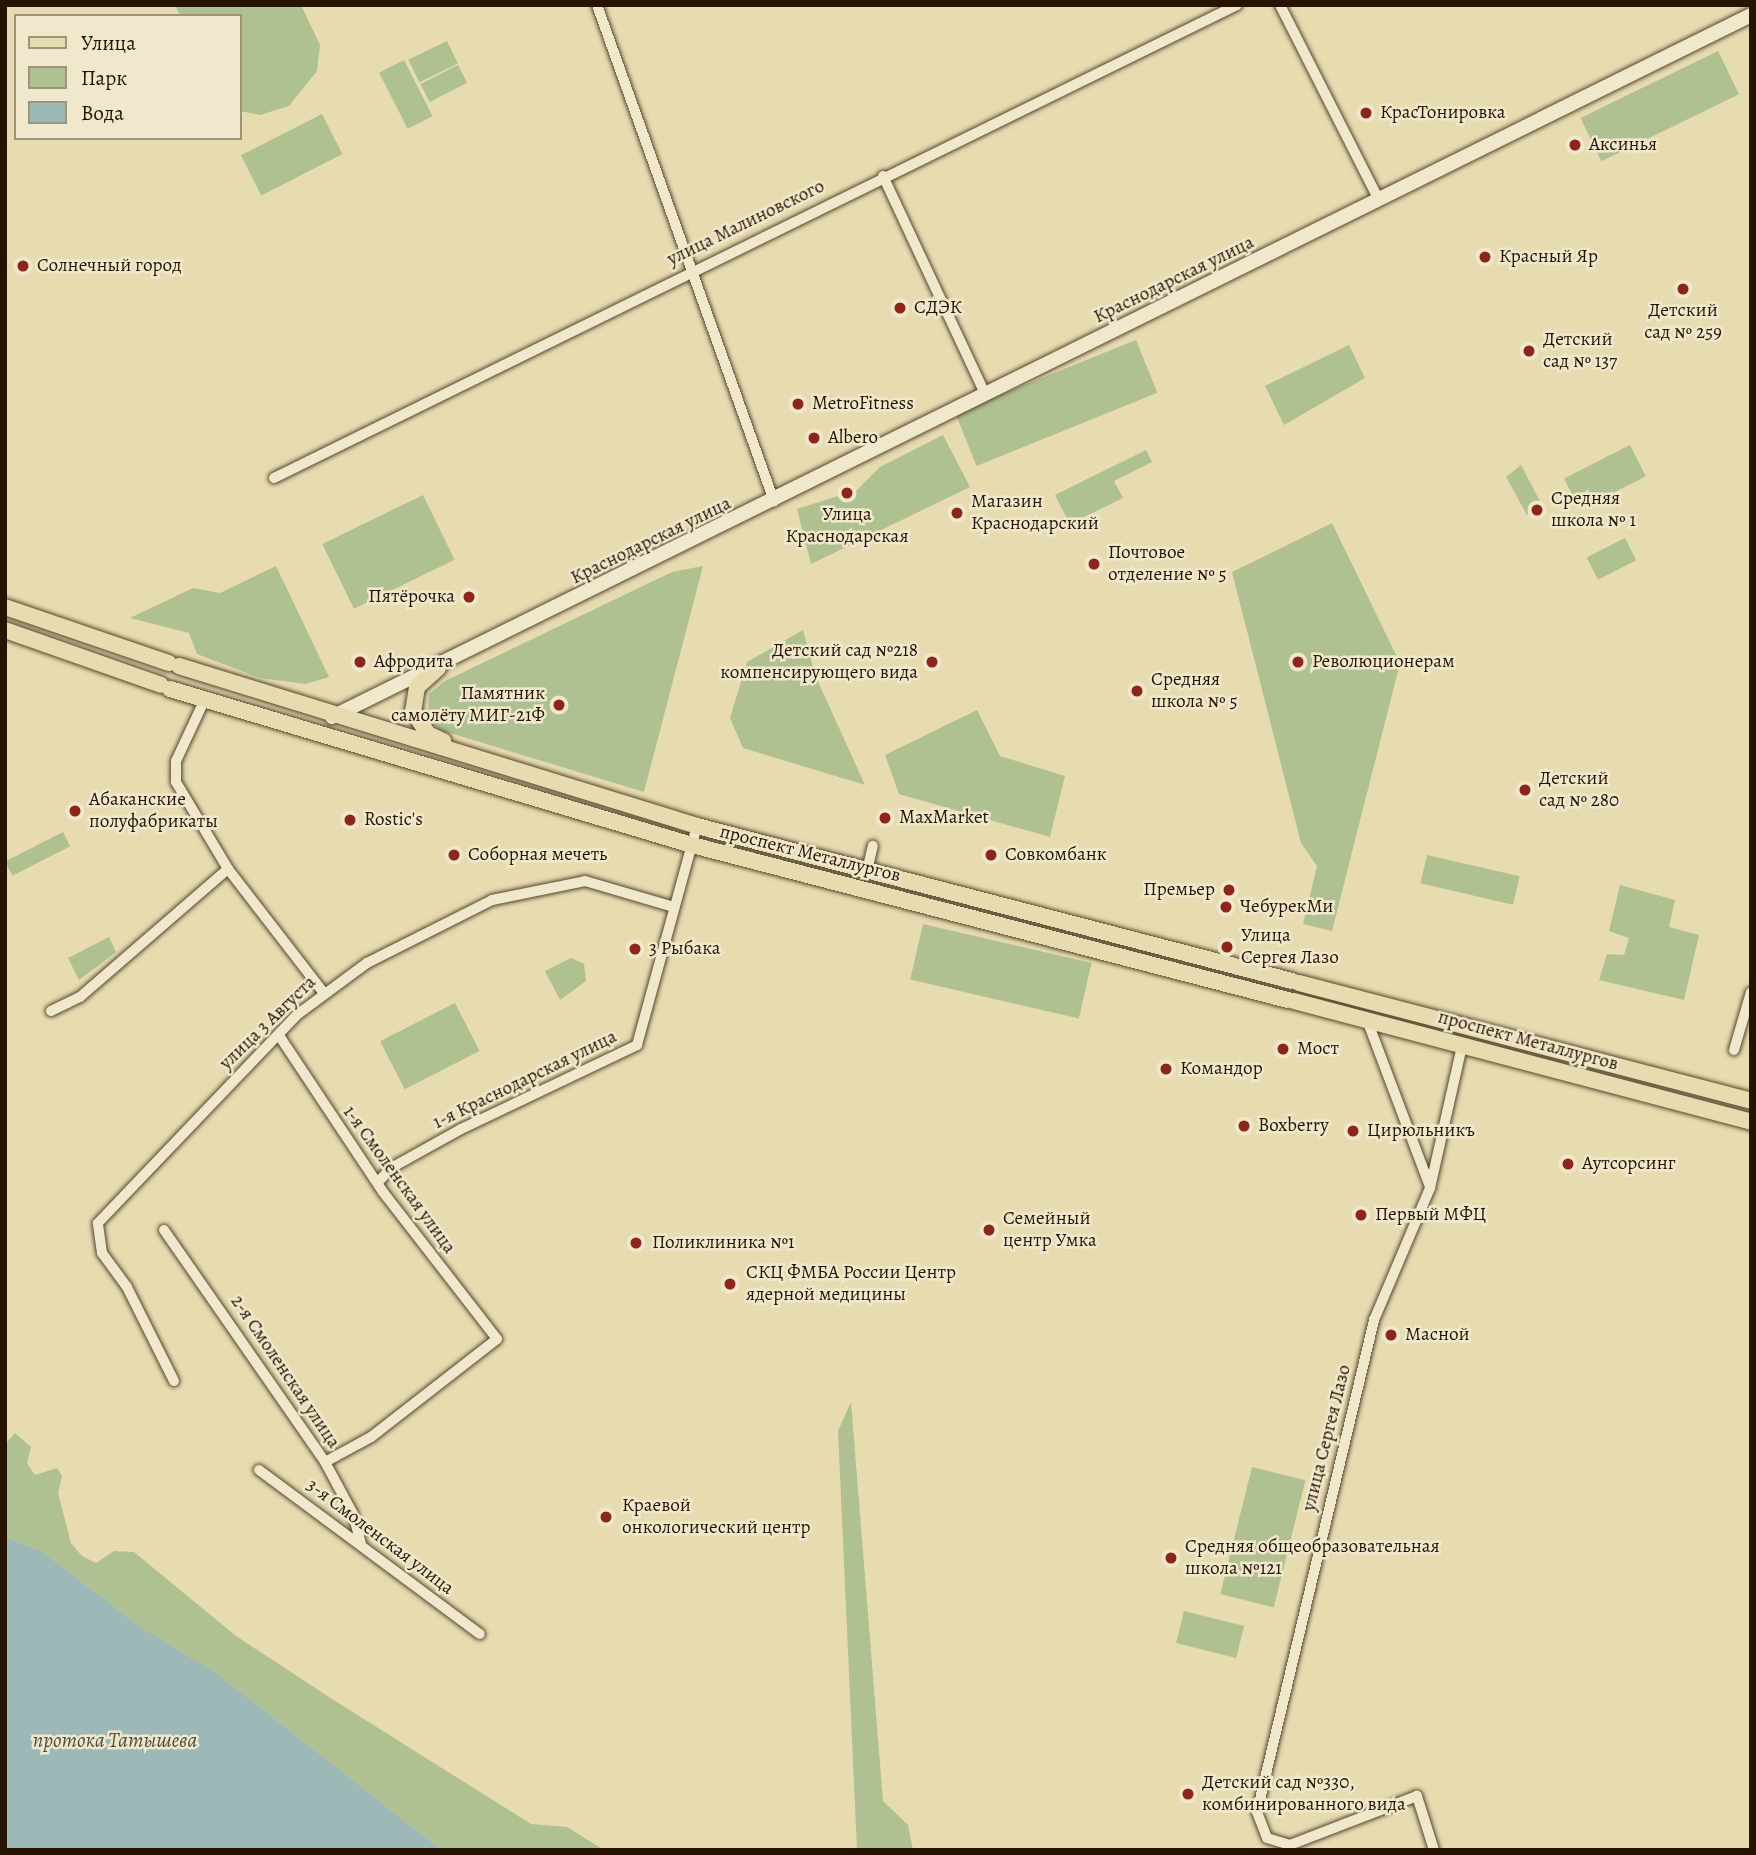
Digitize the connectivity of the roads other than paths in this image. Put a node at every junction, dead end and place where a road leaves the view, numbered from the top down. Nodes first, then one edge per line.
1 (597, 5) edge
2 (1237, 5) edge
3 (1280, 5) edge
4 (1751, 15) edge
5 (883, 176) junction
6 (1379, 200) junction
7 (695, 267) junction
8 (985, 394) junction
9 (274, 478) dead end
10 (774, 501) junction
11 (5, 607) edge
12 (5, 630) edge
13 (438, 668) junction
14 (204, 701) junction
15 (331, 718) junction
16 (324, 738) junction
17 (491, 761) junction
18 (697, 826) junction
19 (692, 845) junction
20 (873, 846) dead end
21 (229, 869) junction
22 (867, 871) junction
23 (674, 906) junction
24 (323, 992) junction
25 (1751, 992) edge
26 (51, 1011) dead end
27 (1367, 1020) junction
28 (1464, 1027) junction
29 (280, 1037) junction
30 (1462, 1046) junction
31 (1734, 1050) dead end
32 (1751, 1101) edge
33 (1751, 1122) edge
34 (379, 1181) junction
35 (1430, 1188) junction
36 (164, 1230) dead end
37 (174, 1381) dead end
38 (325, 1462) junction
39 (259, 1470) dead end
40 (361, 1543) junction
41 (480, 1634) dead end
42 (1434, 1850) edge

1 - 7 street
2 - 5 street, улица Малиновского
3 - 6 street
4 - 6 main road, Краснодарская улица
5 - 7 street, улица Малиновского
5 - 8 street
6 - 8 main road, Краснодарская улица
7 - 9 street, улица Малиновского
7 - 10 street
8 - 10 main road, Краснодарская улица
10 - 13 main road, Краснодарская улица
11 - 15 main road, проспект Металлургов
12 - 14 main road, проспект Металлургов
13 - 15 main road, Краснодарская улица
13 - 17 main road
14 - 16 main road, проспект Металлургов
14 - 21 street
15 - 16 main road
15 - 17 main road, проспект Металлургов
16 - 19 main road, проспект Металлургов
17 - 18 main road, проспект Металлургов
18 - 19 street, 1-я Краснодарская улица
18 - 22 main road, проспект Металлургов
19 - 23 street, 1-я Краснодарская улица
19 - 27 main road, проспект Металлургов
20 - 22 street
21 - 24 street
21 - 26 street
22 - 28 main road, проспект Металлургов
23 - 24 street, улица 3 Августа
23 - 34 street, 1-я Краснодарская улица
24 - 29 street, улица 3 Августа
25 - 31 street
27 - 30 main road, проспект Металлургов
27 - 35 street
28 - 30 main road
28 - 32 main road, проспект Металлургов
29 - 34 street, 1-я Смоленская улица
29 - 37 street, улица 3 Августа
30 - 33 main road, проспект Металлургов
30 - 35 street, улица Сергея Лазо
34 - 38 street, 1-я Смоленская улица
35 - 42 street, улица Сергея Лазо
36 - 38 street, 2-я Смоленская улица
38 - 40 street, 2-я Смоленская улица
39 - 40 street, 3-я Смоленская улица
40 - 41 street, 3-я Смоленская улица

